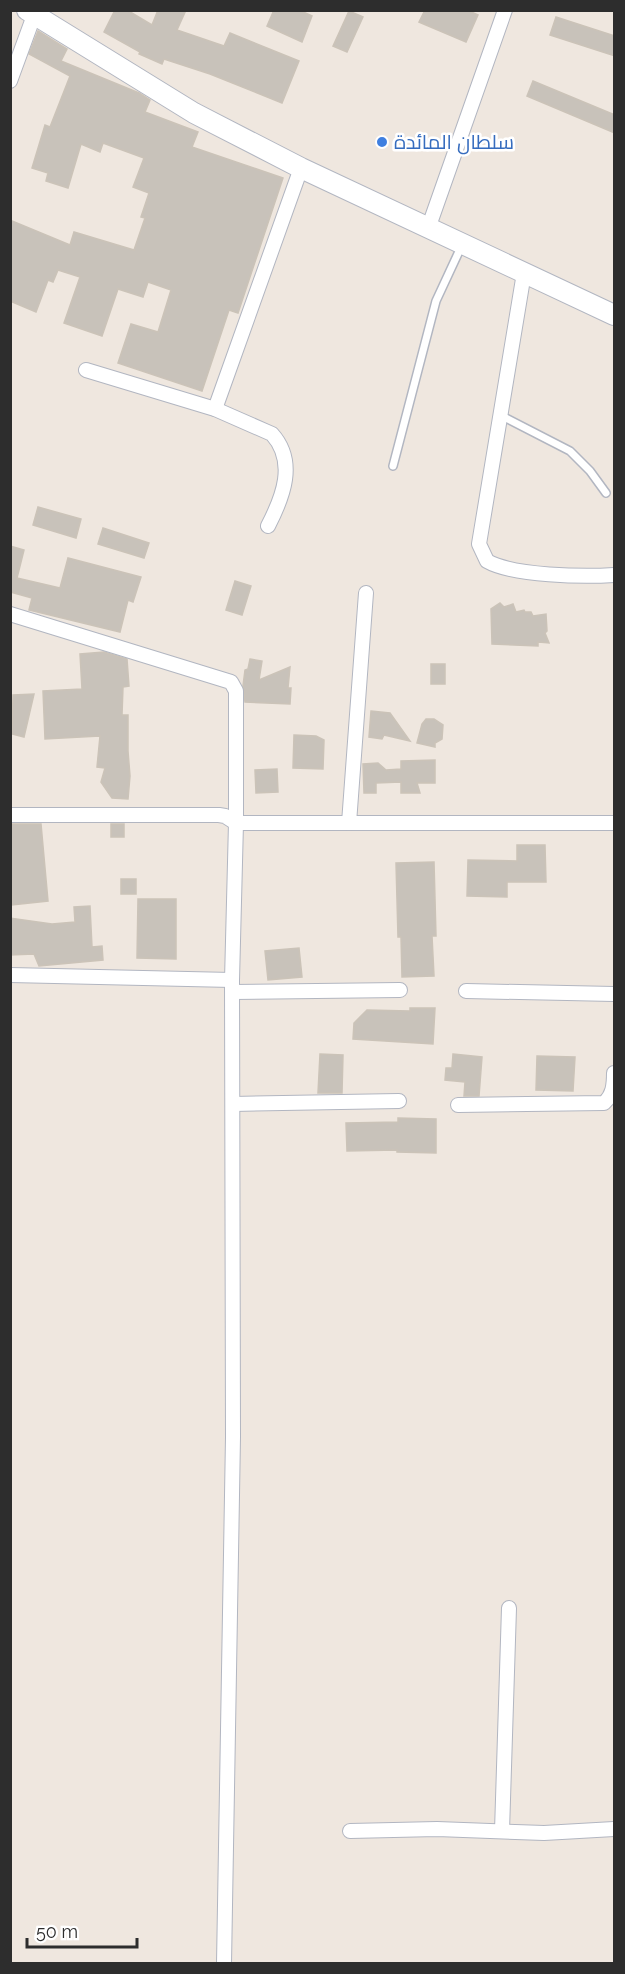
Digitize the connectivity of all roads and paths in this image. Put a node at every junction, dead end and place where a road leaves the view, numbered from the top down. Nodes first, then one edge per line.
1 (505, 10) edge
2 (32, 12) edge
3 (10, 81) edge
4 (301, 168) junction
5 (429, 226) junction
6 (463, 243) junction
7 (524, 273) junction
8 (615, 315) edge
9 (86, 370) dead end
10 (215, 409) junction
11 (500, 415) junction
12 (393, 466) dead end
13 (606, 493) dead end
14 (268, 526) dead end
15 (615, 575) edge
16 (366, 593) dead end
17 (10, 614) edge
18 (10, 815) edge
19 (236, 823) junction
20 (349, 823) junction
21 (615, 823) edge
22 (10, 975) edge
23 (232, 986) junction
24 (400, 990) dead end
25 (466, 991) dead end
26 (615, 994) edge
27 (615, 1073) edge
28 (399, 1101) dead end
29 (233, 1104) junction
30 (458, 1105) dead end
31 (509, 1608) dead end
32 (615, 1829) edge
33 (502, 1831) junction
34 (350, 1832) dead end
35 (224, 1964) edge

1 - 5 street
2 - 3 street
2 - 4 main road
4 - 5 main road
4 - 10 street
5 - 6 main road
6 - 7 main road
6 - 12 lane
7 - 8 main road
7 - 11 street
9 - 10 street
10 - 14 street
11 - 13 lane
11 - 15 street
16 - 20 street
17 - 19 street
18 - 19 street
19 - 20 street
19 - 23 street
20 - 21 street
22 - 23 street
23 - 24 street
23 - 29 street
25 - 26 street
27 - 30 street
28 - 29 street
29 - 35 street
31 - 33 street
32 - 33 street
33 - 34 street

